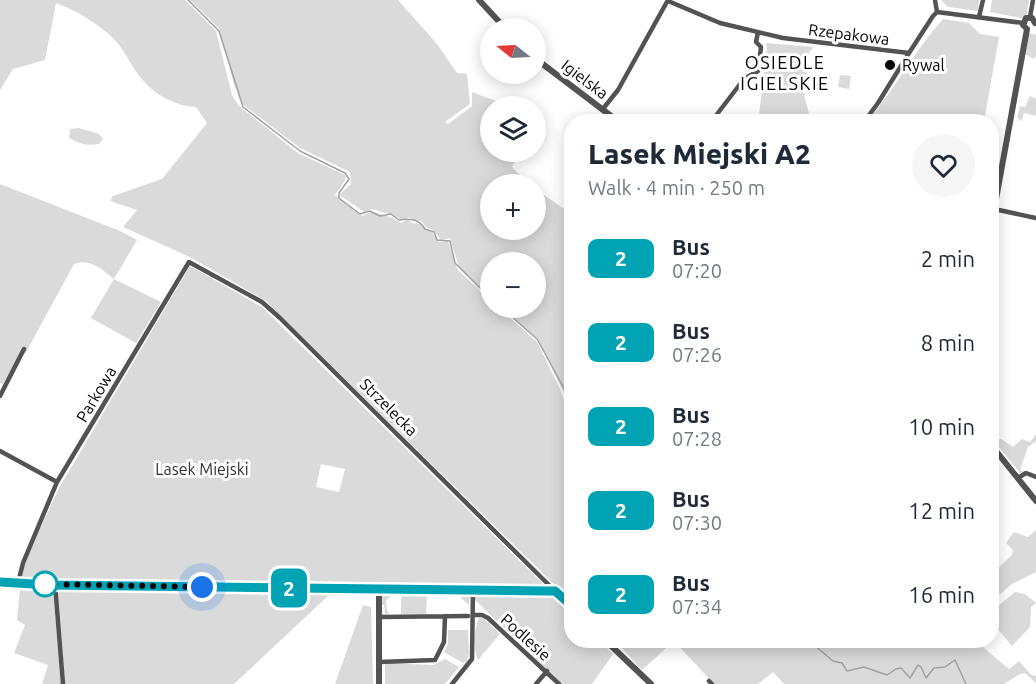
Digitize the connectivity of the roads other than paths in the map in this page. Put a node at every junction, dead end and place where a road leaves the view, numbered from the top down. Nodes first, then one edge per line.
1 (479, 0) edge
2 (935, 0) edge
3 (982, 0) edge
4 (1033, 0) edge
5 (668, 1) edge
6 (937, 12) junction
7 (980, 17) junction
8 (1030, 17) junction
9 (496, 18) edge
10 (1036, 23) edge
11 (1025, 26) junction
12 (758, 32) junction
13 (909, 53) junction
14 (546, 66) edge
15 (602, 110) junction
16 (608, 114) edge
17 (717, 114) edge
18 (870, 114) edge
19 (999, 179) edge
20 (999, 210) edge
21 (1036, 218) edge
22 (189, 262) joint
23 (24, 349) dead end
24 (0, 396) edge
25 (0, 451) edge
26 (999, 455) edge
27 (1036, 477) edge
28 (1018, 478) junction
29 (57, 482) junction
30 (1036, 501) edge
31 (0, 582) edge
32 (14, 583) junction
33 (55, 584) junction
34 (378, 589) junction
35 (473, 590) junction
36 (555, 591) junction
37 (564, 599) edge
38 (445, 616) junction
39 (471, 616) junction
40 (379, 617) junction
41 (613, 648) edge
42 (379, 662) junction
43 (547, 672) junction
44 (63, 684) edge
45 (379, 684) edge
46 (452, 684) edge
47 (536, 684) edge
48 (559, 684) edge
49 (651, 684) edge

1 - 9 street
2 - 6 street
3 - 7 street
4 - 8 street
5 - 12 street, Rzepakowa
5 - 15 street
6 - 7 street
6 - 13 street, Rzepakowa
7 - 11 street
8 - 10 street
8 - 11 street
10 - 11 street
11 - 19 street
12 - 13 street, Rzepakowa
12 - 17 street
13 - 18 street
14 - 15 street, Igielska
15 - 16 street, Igielska
20 - 21 street
22 - 29 street, Parkowa
22 - 36 street, Strzelecka
23 - 24 street
25 - 29 street
26 - 28 street
27 - 28 street
28 - 30 street
29 - 32 street, Parkowa
31 - 32 street
32 - 33 street
33 - 34 street
33 - 44 street
34 - 35 street
34 - 40 street
35 - 36 street
35 - 39 street
36 - 37 street, Strzelecka
38 - 39 street
38 - 40 street
38 - 42 street
39 - 43 street, Podlesie
39 - 46 street
40 - 42 street
41 - 49 street
42 - 45 street
43 - 47 street
43 - 48 street, Podlesie

